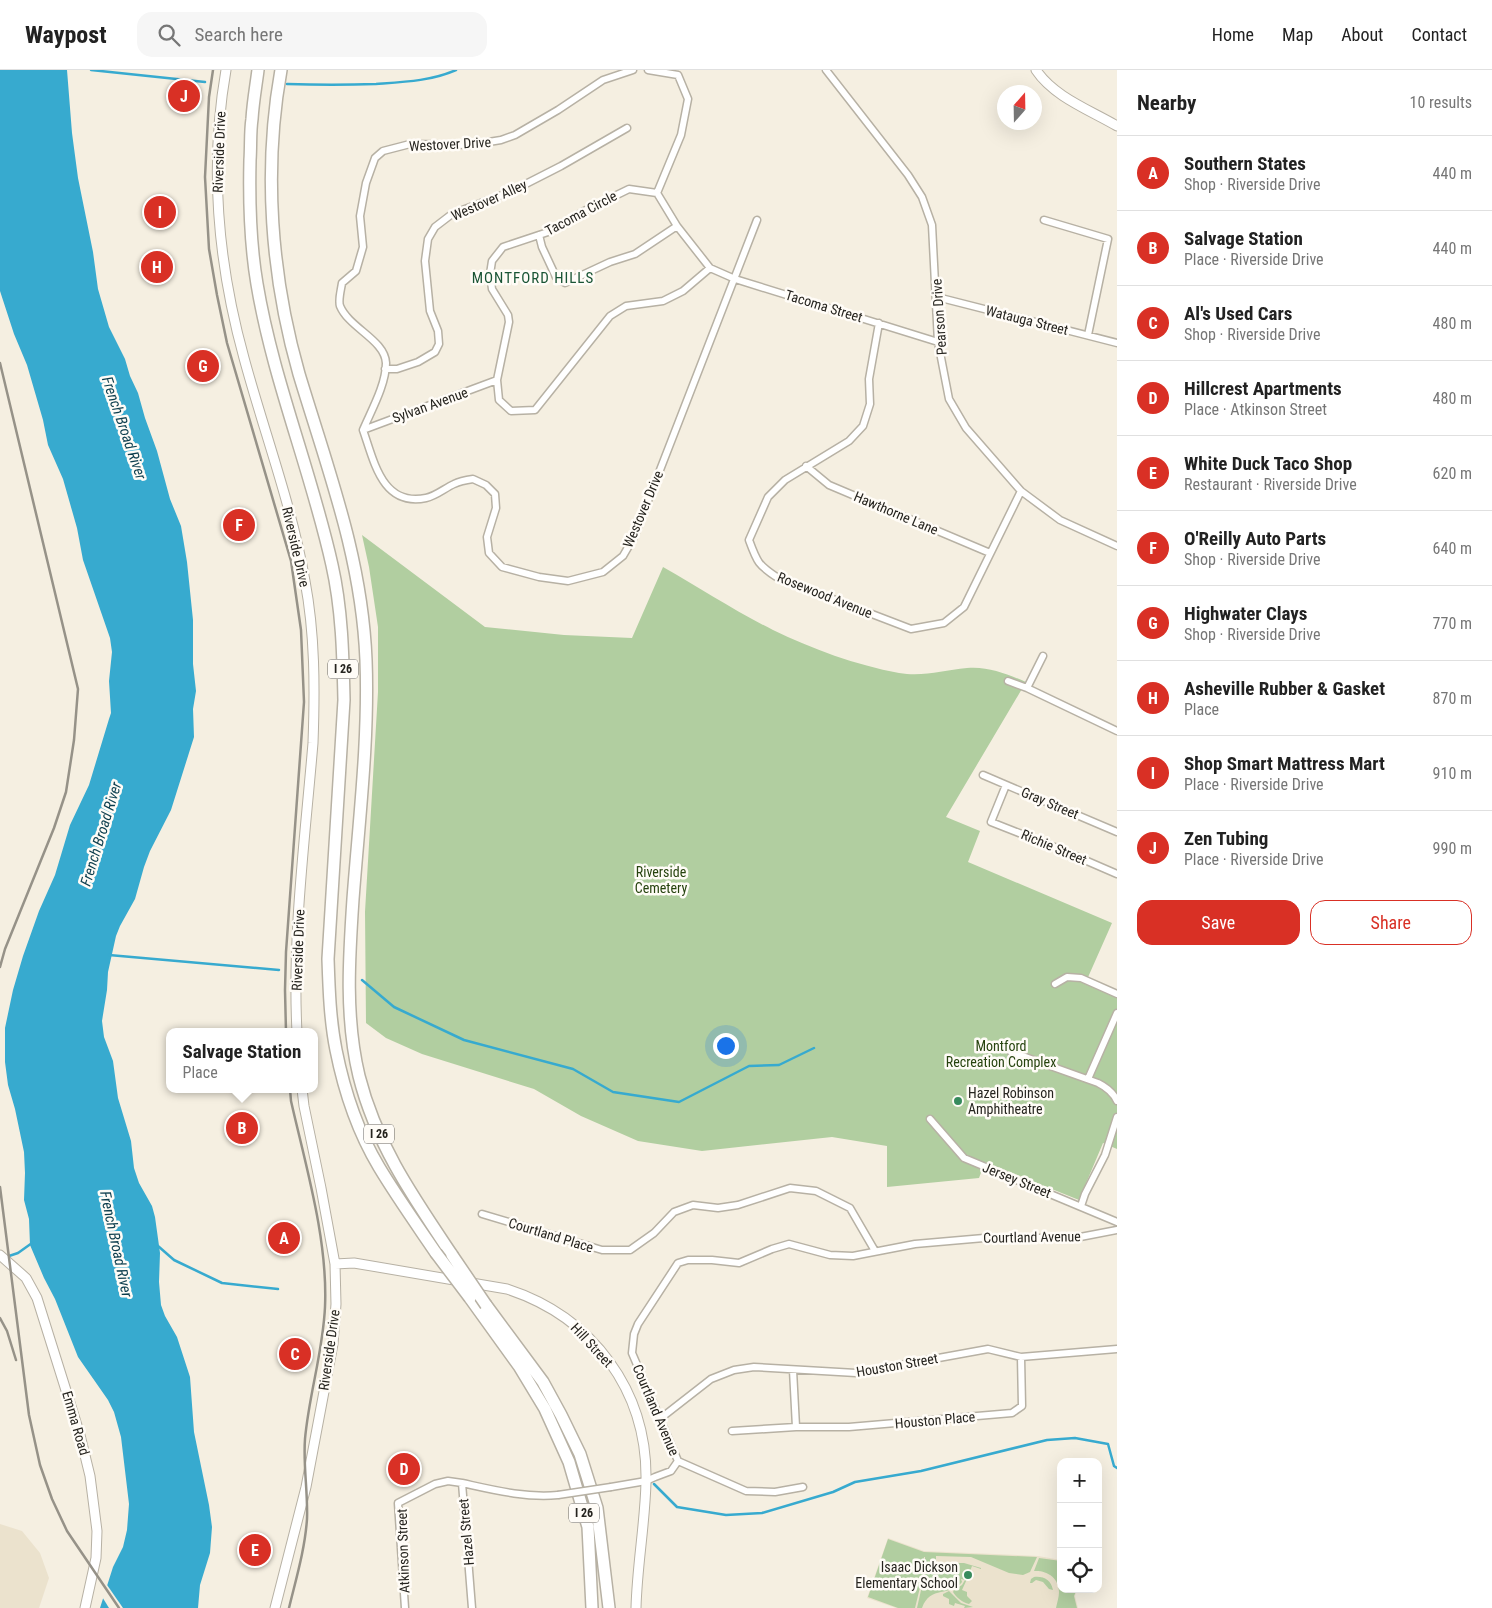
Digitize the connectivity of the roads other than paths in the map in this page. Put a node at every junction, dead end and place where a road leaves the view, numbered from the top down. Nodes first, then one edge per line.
1 (226, 70) edge
2 (258, 70) edge
3 (281, 70) edge
4 (633, 70) edge
5 (648, 70) edge
6 (826, 70) edge
7 (1039, 71) edge
8 (1117, 126) edge
9 (626, 128) dead end
10 (656, 193) junction
11 (757, 220) dead end
12 (1044, 220) dead end
13 (677, 226) junction
14 (539, 235) junction
15 (710, 268) junction
16 (734, 279) junction
17 (937, 297) junction
18 (879, 324) junction
19 (1088, 335) junction
20 (938, 342) junction
21 (1117, 343) edge
22 (385, 369) junction
23 (497, 380) junction
24 (363, 430) junction
25 (806, 466) junction
26 (1021, 491) junction
27 (1117, 546) edge
28 (990, 553) junction
29 (1043, 656) dead end
30 (1008, 681) dead end
31 (1027, 688) junction
32 (1117, 731) edge
33 (983, 775) dead end
34 (1006, 784) junction
35 (1117, 832) edge
36 (1117, 874) edge
37 (1055, 984) dead end
38 (1117, 994) edge
39 (1117, 1013) edge
40 (297, 1028) edge
41 (1011, 1052) dead end
42 (1088, 1079) junction
43 (302, 1093) edge
44 (1117, 1101) edge
45 (1117, 1117) edge
46 (930, 1120) dead end
47 (1081, 1206) junction
48 (482, 1214) dead end
49 (1117, 1222) edge
50 (1117, 1230) edge
51 (875, 1251) junction
52 (0, 1255) edge
53 (335, 1264) junction
54 (1117, 1349) edge
55 (1021, 1357) junction
56 (793, 1370) junction
57 (660, 1418) junction
58 (796, 1427) junction
59 (732, 1431) dead end
60 (678, 1461) junction
61 (646, 1480) junction
62 (462, 1483) junction
63 (435, 1484) joint
64 (802, 1487) dead end
65 (589, 1578) junction
66 (85, 1608) edge
67 (275, 1608) edge
68 (405, 1608) edge
69 (472, 1608) edge
70 (586, 1608) edge
71 (592, 1608) edge
72 (609, 1608) edge
73 (636, 1608) edge

1 - 40 main road, Riverside Drive
2 - 65 highway, I 26, bridge
3 - 72 highway, I 26, bridge
4 - 22 street, Westover Drive
5 - 10 street
6 - 17 street, Pearson Drive
7 - 8 main road
9 - 22 street, Westover Alley
10 - 13 street
10 - 14 street, Tacoma Circle
11 - 16 street, Westover Drive
12 - 19 street
13 - 14 street
13 - 15 street
14 - 23 street, Tacoma Circle
15 - 16 street, Tacoma Street
15 - 23 street, Tacoma Circle
16 - 18 street, Tacoma Street
16 - 24 street, Westover Drive
17 - 19 street, Watauga Street
17 - 20 street, Pearson Drive
18 - 20 street, Tacoma Street
18 - 25 street, Rosewood Avenue
19 - 21 street, Watauga Street
20 - 26 street, Pearson Drive
22 - 24 street
23 - 24 street, Sylvan Avenue
25 - 28 street, Hawthorne Lane
25 - 28 street, Rosewood Avenue
26 - 27 street, Pearson Drive
26 - 28 street, Rosewood Avenue
29 - 31 street
30 - 31 street
31 - 32 street
33 - 34 street, Gray Street
34 - 35 street, Gray Street
34 - 36 street, Richie Street
37 - 38 street
39 - 42 street
41 - 42 street
42 - 44 street
43 - 53 main road, Riverside Drive
45 - 47 street
46 - 47 street, Jersey Street
47 - 49 street, Jersey Street
48 - 51 street, Courtland Place
50 - 51 street, Courtland Avenue
51 - 57 street, Courtland Avenue
52 - 66 main road, Emma Road
53 - 61 main road, Hill Street
53 - 67 main road, Riverside Drive
54 - 55 street, Houston Street
55 - 56 street, Houston Street
55 - 58 street, Houston Place
56 - 57 street, Houston Street
56 - 58 street
57 - 60 street, Courtland Avenue
58 - 59 street, Houston Place
60 - 61 street, Courtland Avenue
60 - 64 street
61 - 62 street, Courtland Avenue, bridge
61 - 73 main road, Hill Street
62 - 63 street, Hazel Street
62 - 69 street, Hazel Street
63 - 68 street, Atkinson Street
65 - 70 highway, I 26
65 - 71 highway

